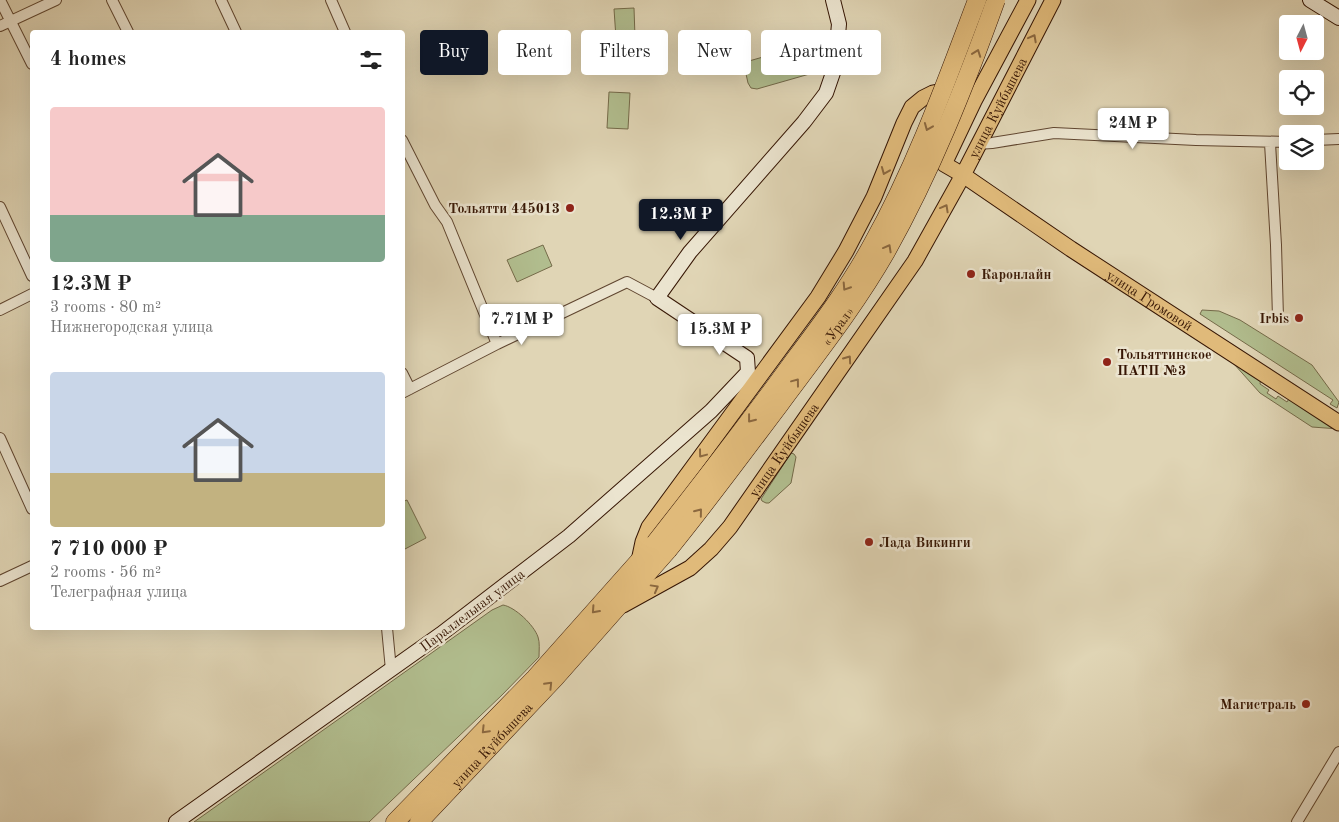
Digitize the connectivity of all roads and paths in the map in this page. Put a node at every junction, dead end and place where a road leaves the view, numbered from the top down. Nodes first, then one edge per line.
1 (0, 0) edge
2 (56, 0) edge
3 (112, 0) edge
4 (221, 0) edge
5 (332, 0) edge
6 (833, 0) edge
7 (977, 0) edge
8 (996, 0) edge
9 (1028, 0) edge
10 (1053, 0) edge
11 (1310, 0) edge
12 (1339, 18) edge
13 (10, 21) junction
14 (0, 26) edge
15 (127, 30) edge
16 (235, 30) edge
17 (344, 30) edge
18 (30, 60) edge
19 (988, 75) junction
20 (1339, 139) edge
21 (1324, 140) edge
22 (1279, 142) edge
23 (1270, 143) junction
24 (977, 144) junction
25 (405, 146) edge
26 (944, 164) joint
27 (963, 175) junction
28 (0, 207) edge
29 (30, 272) edge
30 (30, 295) edge
31 (657, 298) junction
32 (0, 310) edge
33 (1278, 318) dead end
34 (497, 344) junction
35 (406, 391) edge
36 (1339, 422) edge
37 (0, 438) edge
38 (30, 505) edge
39 (662, 547) junction
40 (639, 561) junction
41 (30, 567) edge
42 (0, 581) edge
43 (613, 612) junction
44 (387, 630) edge
45 (391, 670) junction
46 (1339, 752) edge
47 (176, 822) edge
48 (395, 822) edge
49 (419, 822) edge
50 (1297, 822) edge

1 - 13 street
2 - 13 street
3 - 15 street
4 - 16 street
5 - 17 street
6 - 31 street
7 -> 39 highway, «Урал», bridge
39 -> 8 highway, «Урал», bridge
9 - 19 main road, улица Куйбышева
24 -> 10 main road, улица Куйбышева
11 - 12 street
13 - 14 street
13 - 18 street
19 - 26 main road, улица Куйбышева
19 -> 40 main road, улица Куйбышева
20 - 21 street
22 - 23 street
23 - 24 street
23 - 33 street
24 - 27 main road, улица Куйбышева
25 - 34 street
26 - 27 main road, улица Громовой
27 - 36 main road, улица Громовой
43 -> 27 main road, улица Куйбышева
28 - 29 street
30 - 32 street
31 - 34 street
31 - 45 street, Параллельная улица
34 - 35 street
37 - 38 street
39 - 40 highway
39 - 43 highway, «Урал»
40 -> 48 highway, улица Куйбышева
41 - 42 street
49 -> 43 highway, улица Куйбышева
44 - 45 street
45 - 47 street, Параллельная улица
46 - 50 street

